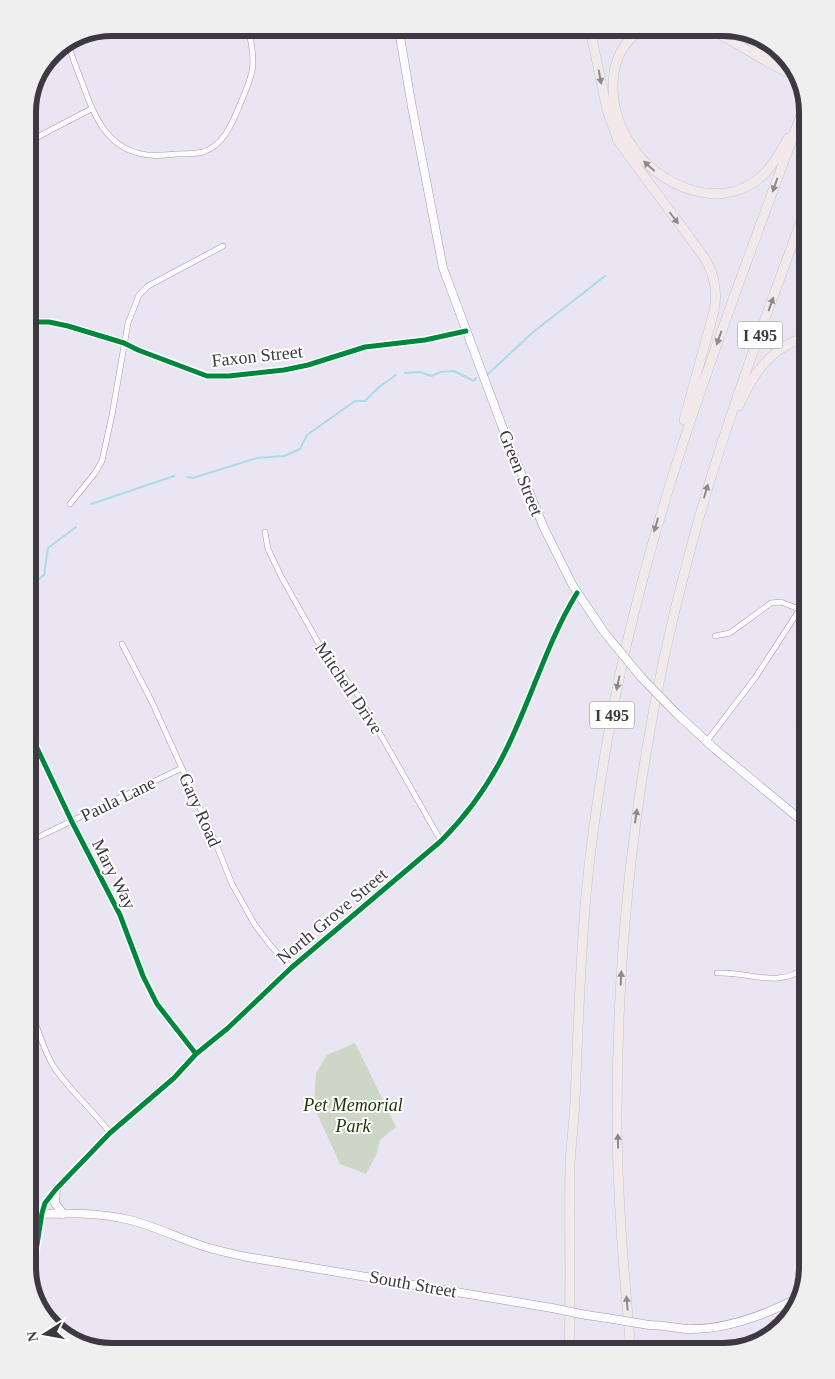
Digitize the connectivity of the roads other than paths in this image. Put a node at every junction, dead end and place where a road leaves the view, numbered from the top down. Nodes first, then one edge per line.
1 (250, 36) edge
2 (400, 36) edge
3 (591, 36) edge
4 (634, 36) edge
5 (723, 36) edge
6 (754, 43) edge
7 (70, 49) edge
8 (778, 60) edge
9 (787, 72) edge
10 (91, 109) junction
11 (799, 116) edge
12 (799, 121) edge
13 (36, 138) edge
14 (799, 229) edge
15 (223, 246) dead end
16 (36, 322) edge
17 (466, 331) junction
18 (799, 341) edge
19 (124, 343) junction
20 (714, 466) junction
21 (666, 492) junction
22 (70, 504) dead end
23 (266, 532) dead end
24 (577, 593) junction
25 (799, 610) joint
26 (715, 636) dead end
27 (122, 644) dead end
28 (707, 741) junction
29 (36, 746) edge
30 (182, 768) junction
31 (799, 818) edge
32 (72, 822) junction
33 (36, 838) edge
34 (441, 841) junction
35 (292, 968) junction
36 (799, 971) edge
37 (717, 973) dead end
38 (36, 1022) edge
39 (196, 1054) junction
40 (110, 1133) junction
41 (56, 1189) junction
42 (36, 1214) edge
43 (42, 1214) junction
44 (63, 1214) junction
45 (36, 1251) edge
46 (790, 1302) edge
47 (569, 1343) edge
48 (629, 1343) edge

1 - 10 street
2 - 17 main road, Green Street
3 -> 21 highway
11 -> 4 highway
5 - 9 highway
6 - 8 highway
7 - 10 street
10 - 13 street
12 -> 21 highway, I 495
20 -> 14 highway, I 495
15 - 19 street
16 - 19 street, Faxon Street
17 - 19 street, Faxon Street
17 - 24 main road, Green Street
18 - 20 highway
19 - 22 street
48 -> 20 highway, I 495
21 -> 47 highway, I 495
23 - 34 street, Mitchell Drive
24 - 28 main road, Green Street, bridge
24 - 34 street, North Grove Street
25 - 26 street
25 - 28 street
27 - 30 street, Gary Road
28 - 31 main road, Green Street
29 - 32 street, Mary Way
30 - 32 street, Paula Lane
30 - 35 street, Gary Road
32 - 33 street, Paula Lane
32 - 39 street, Mary Way
34 - 35 street, North Grove Street
35 - 39 street, North Grove Street
36 - 37 street
38 - 40 street
39 - 40 street, North Grove Street
40 - 41 street, North Grove Street
41 - 43 street, North Grove Street
41 - 44 main road
42 - 43 main road, South Street
43 - 44 main road, South Street
43 - 45 street, North Grove Street
44 - 46 main road, South Street, bridge

